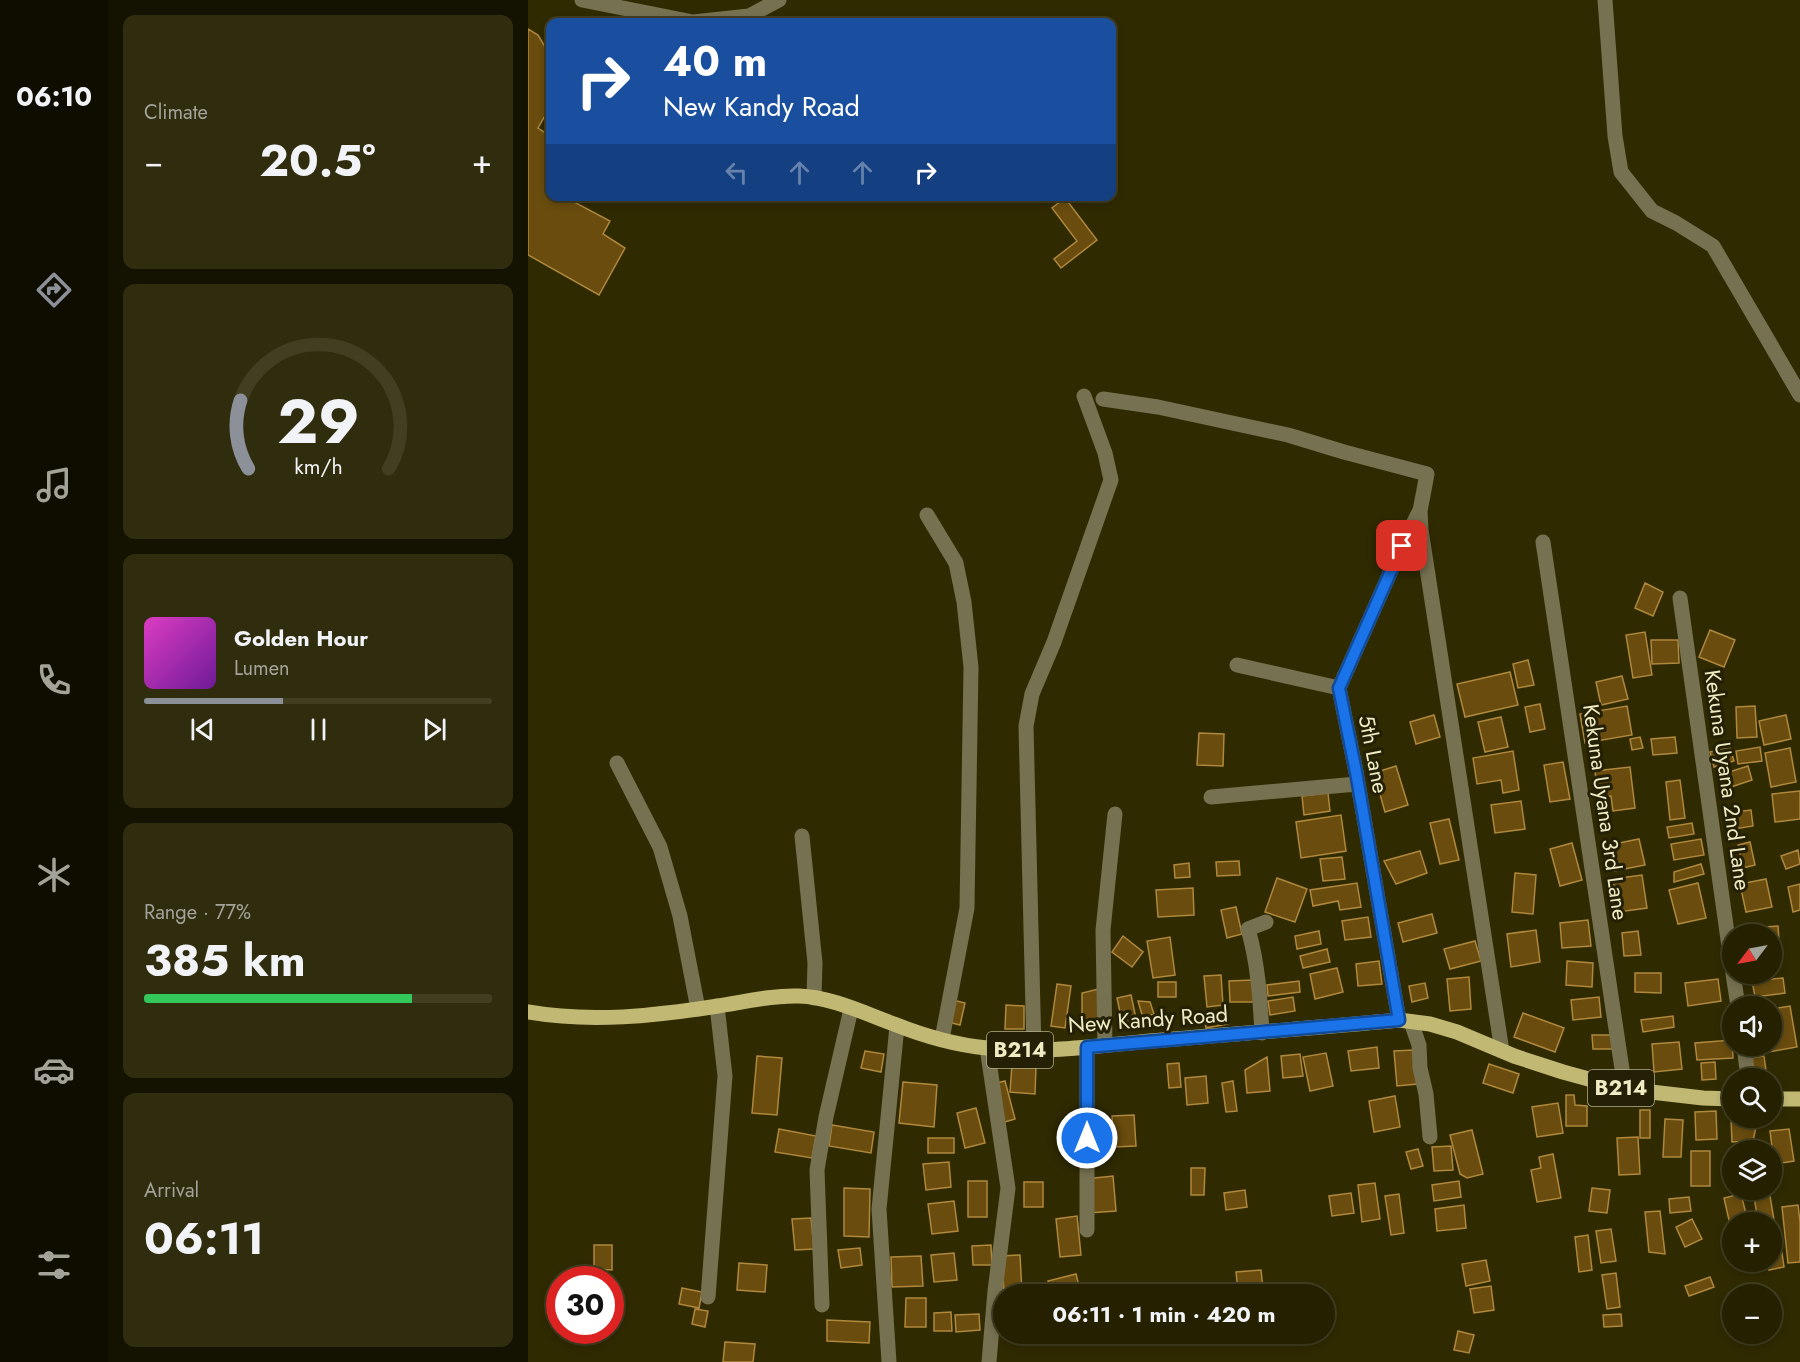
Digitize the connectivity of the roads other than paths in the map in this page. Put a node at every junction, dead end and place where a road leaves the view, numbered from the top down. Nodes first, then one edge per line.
1 (582, 0) edge
2 (779, 0) edge
3 (1605, 0) edge
4 (673, 18) edge
5 (730, 18) edge
6 (1800, 395) edge
7 (1084, 396) dead end
8 (1103, 399) dead end
9 (1420, 510) junction
10 (927, 515) dead end
11 (1544, 542) dead end
12 (1680, 598) dead end
13 (1237, 665) dead end
14 (1339, 688) junction
15 (617, 763) dead end
16 (1357, 784) junction
17 (1211, 797) dead end
18 (1115, 814) dead end
19 (802, 836) dead end
20 (1266, 922) dead end
21 (1726, 924) edge
22 (814, 998) junction
23 (717, 1006) junction
24 (698, 1009) junction
25 (851, 1009) junction
26 (528, 1012) edge
27 (1405, 1021) junction
28 (897, 1026) junction
29 (1262, 1033) junction
30 (942, 1039) junction
31 (1104, 1045) junction
32 (1087, 1047) junction
33 (987, 1048) junction
34 (1034, 1050) junction
35 (1502, 1051) junction
36 (1625, 1089) junction
37 (1722, 1098) edge
38 (1782, 1099) edge
39 (1800, 1099) edge
40 (1430, 1137) dead end
41 (1087, 1230) dead end
42 (708, 1297) dead end
43 (822, 1305) dead end
44 (889, 1362) edge
45 (989, 1362) edge

1 - 4 street
2 - 5 street
3 - 6 street
7 - 34 street
8 - 9 street
9 - 14 street, 5th Lane
9 - 35 street
10 - 30 street
11 - 36 street, Kekuna Uyana 3rd Lane
12 - 21 street, Kekuna Uyana 2nd Lane
13 - 14 street
14 - 16 street, 5th Lane
15 - 24 street
16 - 17 street
16 - 27 street, 5th Lane
18 - 31 street
19 - 22 street
20 - 29 street
22 - 23 main road, New Kandy Road / B214
22 - 25 main road, New Kandy Road / B214
23 - 24 main road, New Kandy Road / B214
23 - 42 street
24 - 26 main road, New Kandy Road / B214
25 - 28 main road, New Kandy Road / B214
25 - 43 street
27 - 29 main road, New Kandy Road / B214
27 - 35 main road, New Kandy Road / B214
27 - 40 street, 5th Lane
28 - 30 main road, New Kandy Road / B214
28 - 44 street
29 - 31 main road, New Kandy Road / B214
30 - 33 main road, New Kandy Road / B214
31 - 32 main road, New Kandy Road / B214
32 - 34 main road, New Kandy Road / B214
32 - 41 street
33 - 34 main road, New Kandy Road / B214
33 - 45 street
35 - 36 main road, New Kandy Road / B214
36 - 37 main road, New Kandy Road / B214
38 - 39 main road

